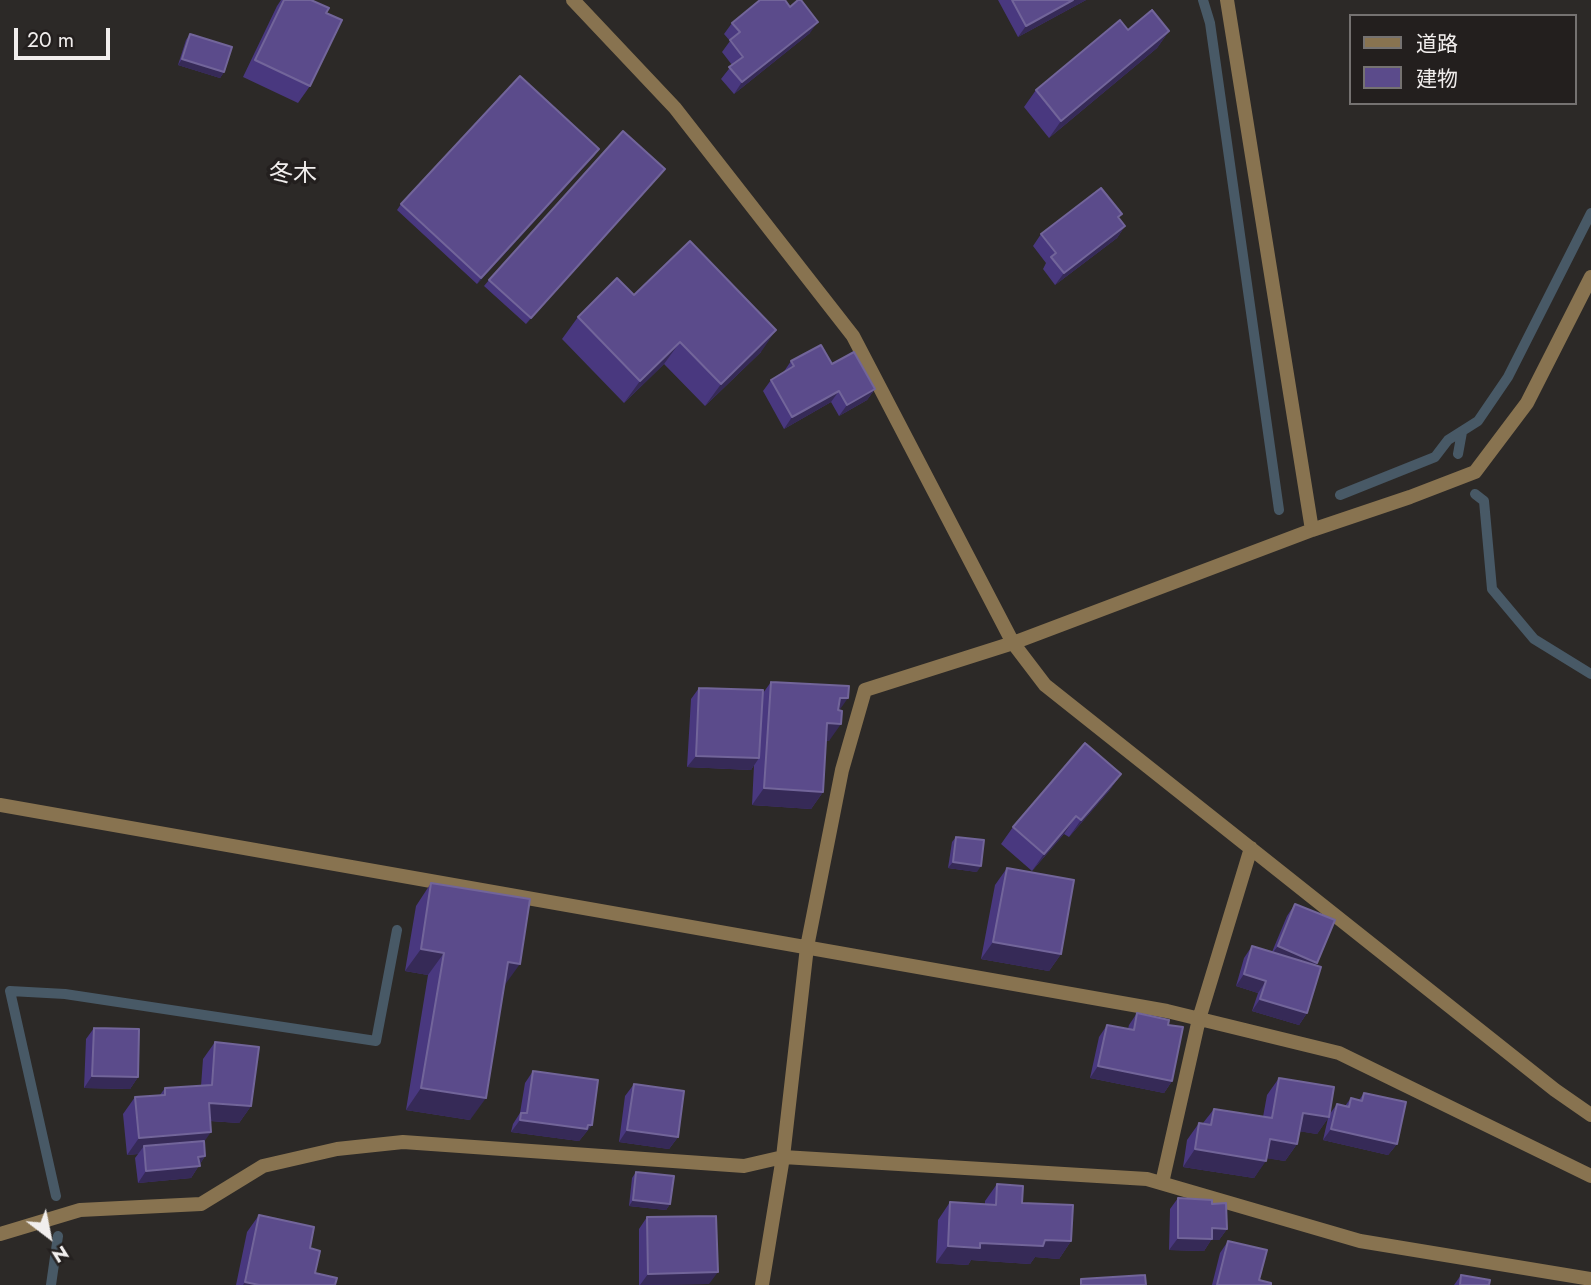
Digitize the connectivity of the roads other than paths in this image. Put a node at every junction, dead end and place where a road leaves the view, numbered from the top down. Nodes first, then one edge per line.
1 (573, 0) edge
2 (1227, 0) edge
3 (1591, 277) edge
4 (1312, 530) junction
5 (1013, 643) junction
6 (0, 805) edge
7 (1251, 848) junction
8 (807, 947) junction
9 (1199, 1019) junction
10 (1591, 1115) edge
11 (783, 1157) junction
12 (1591, 1176) edge
13 (1162, 1183) junction
14 (0, 1234) edge
15 (1591, 1279) edge
16 (762, 1285) edge

1 - 5 street
2 - 4 street
3 - 4 street
4 - 5 street
5 - 7 street
5 - 8 street
6 - 8 street
7 - 9 street
7 - 10 street
8 - 9 street
8 - 11 street
9 - 12 street
9 - 13 street
11 - 13 street
11 - 14 street
11 - 16 street
13 - 15 street

